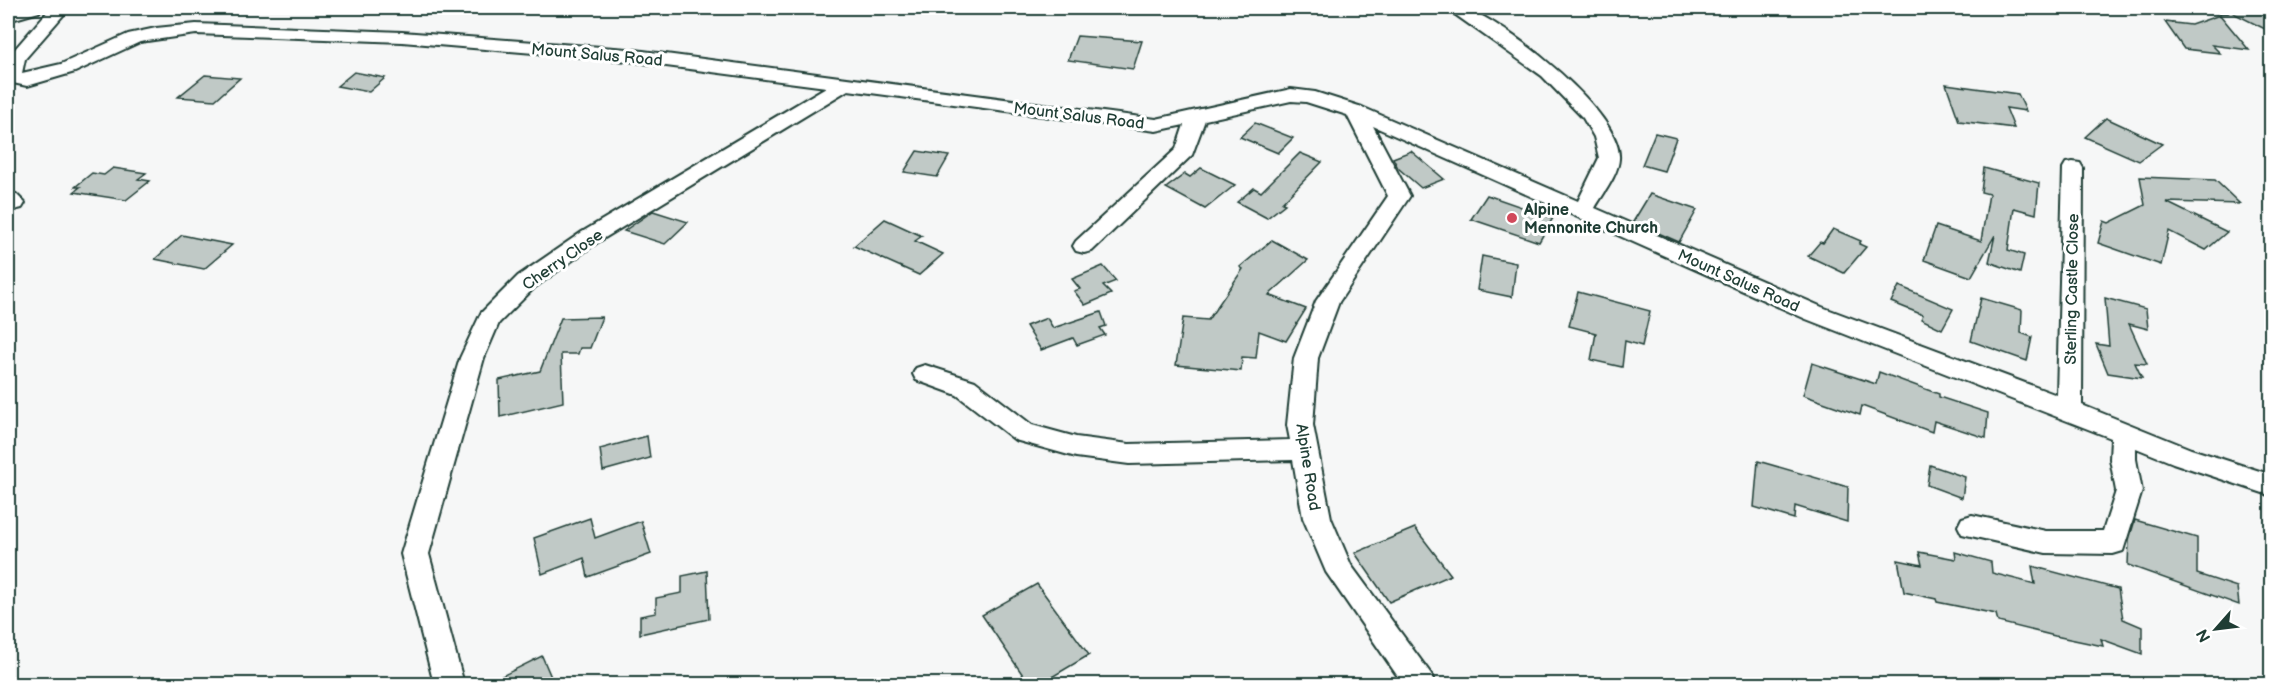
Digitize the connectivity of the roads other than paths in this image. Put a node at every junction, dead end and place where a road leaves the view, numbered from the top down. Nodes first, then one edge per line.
1 (29, 8) edge
2 (55, 8) edge
3 (1455, 8) edge
4 (8, 16) edge
5 (844, 84) junction
6 (1355, 111) junction
7 (1196, 117) junction
8 (2073, 168) dead end
9 (1583, 212) junction
10 (1084, 246) dead end
11 (925, 374) dead end
12 (2069, 410) junction
13 (2124, 432) junction
14 (1305, 450) junction
15 (2271, 486) edge
16 (1972, 526) dead end
17 (449, 684) edge
18 (1420, 684) edge

1 - 4 street
2 - 5 street, Mount Salus Road
3 - 9 street
5 - 7 street, Mount Salus Road
5 - 17 street, Cherry Close
6 - 7 street, Mount Salus Road
6 - 9 street, Mount Salus Road
6 - 14 street, Alpine Road
7 - 10 street
8 - 12 street, Sterling Castle Close
9 - 12 street, Mount Salus Road
11 - 14 street
12 - 13 street, Mount Salus Road
13 - 15 street, Mount Salus Road
13 - 16 street
14 - 18 street, Alpine Road

